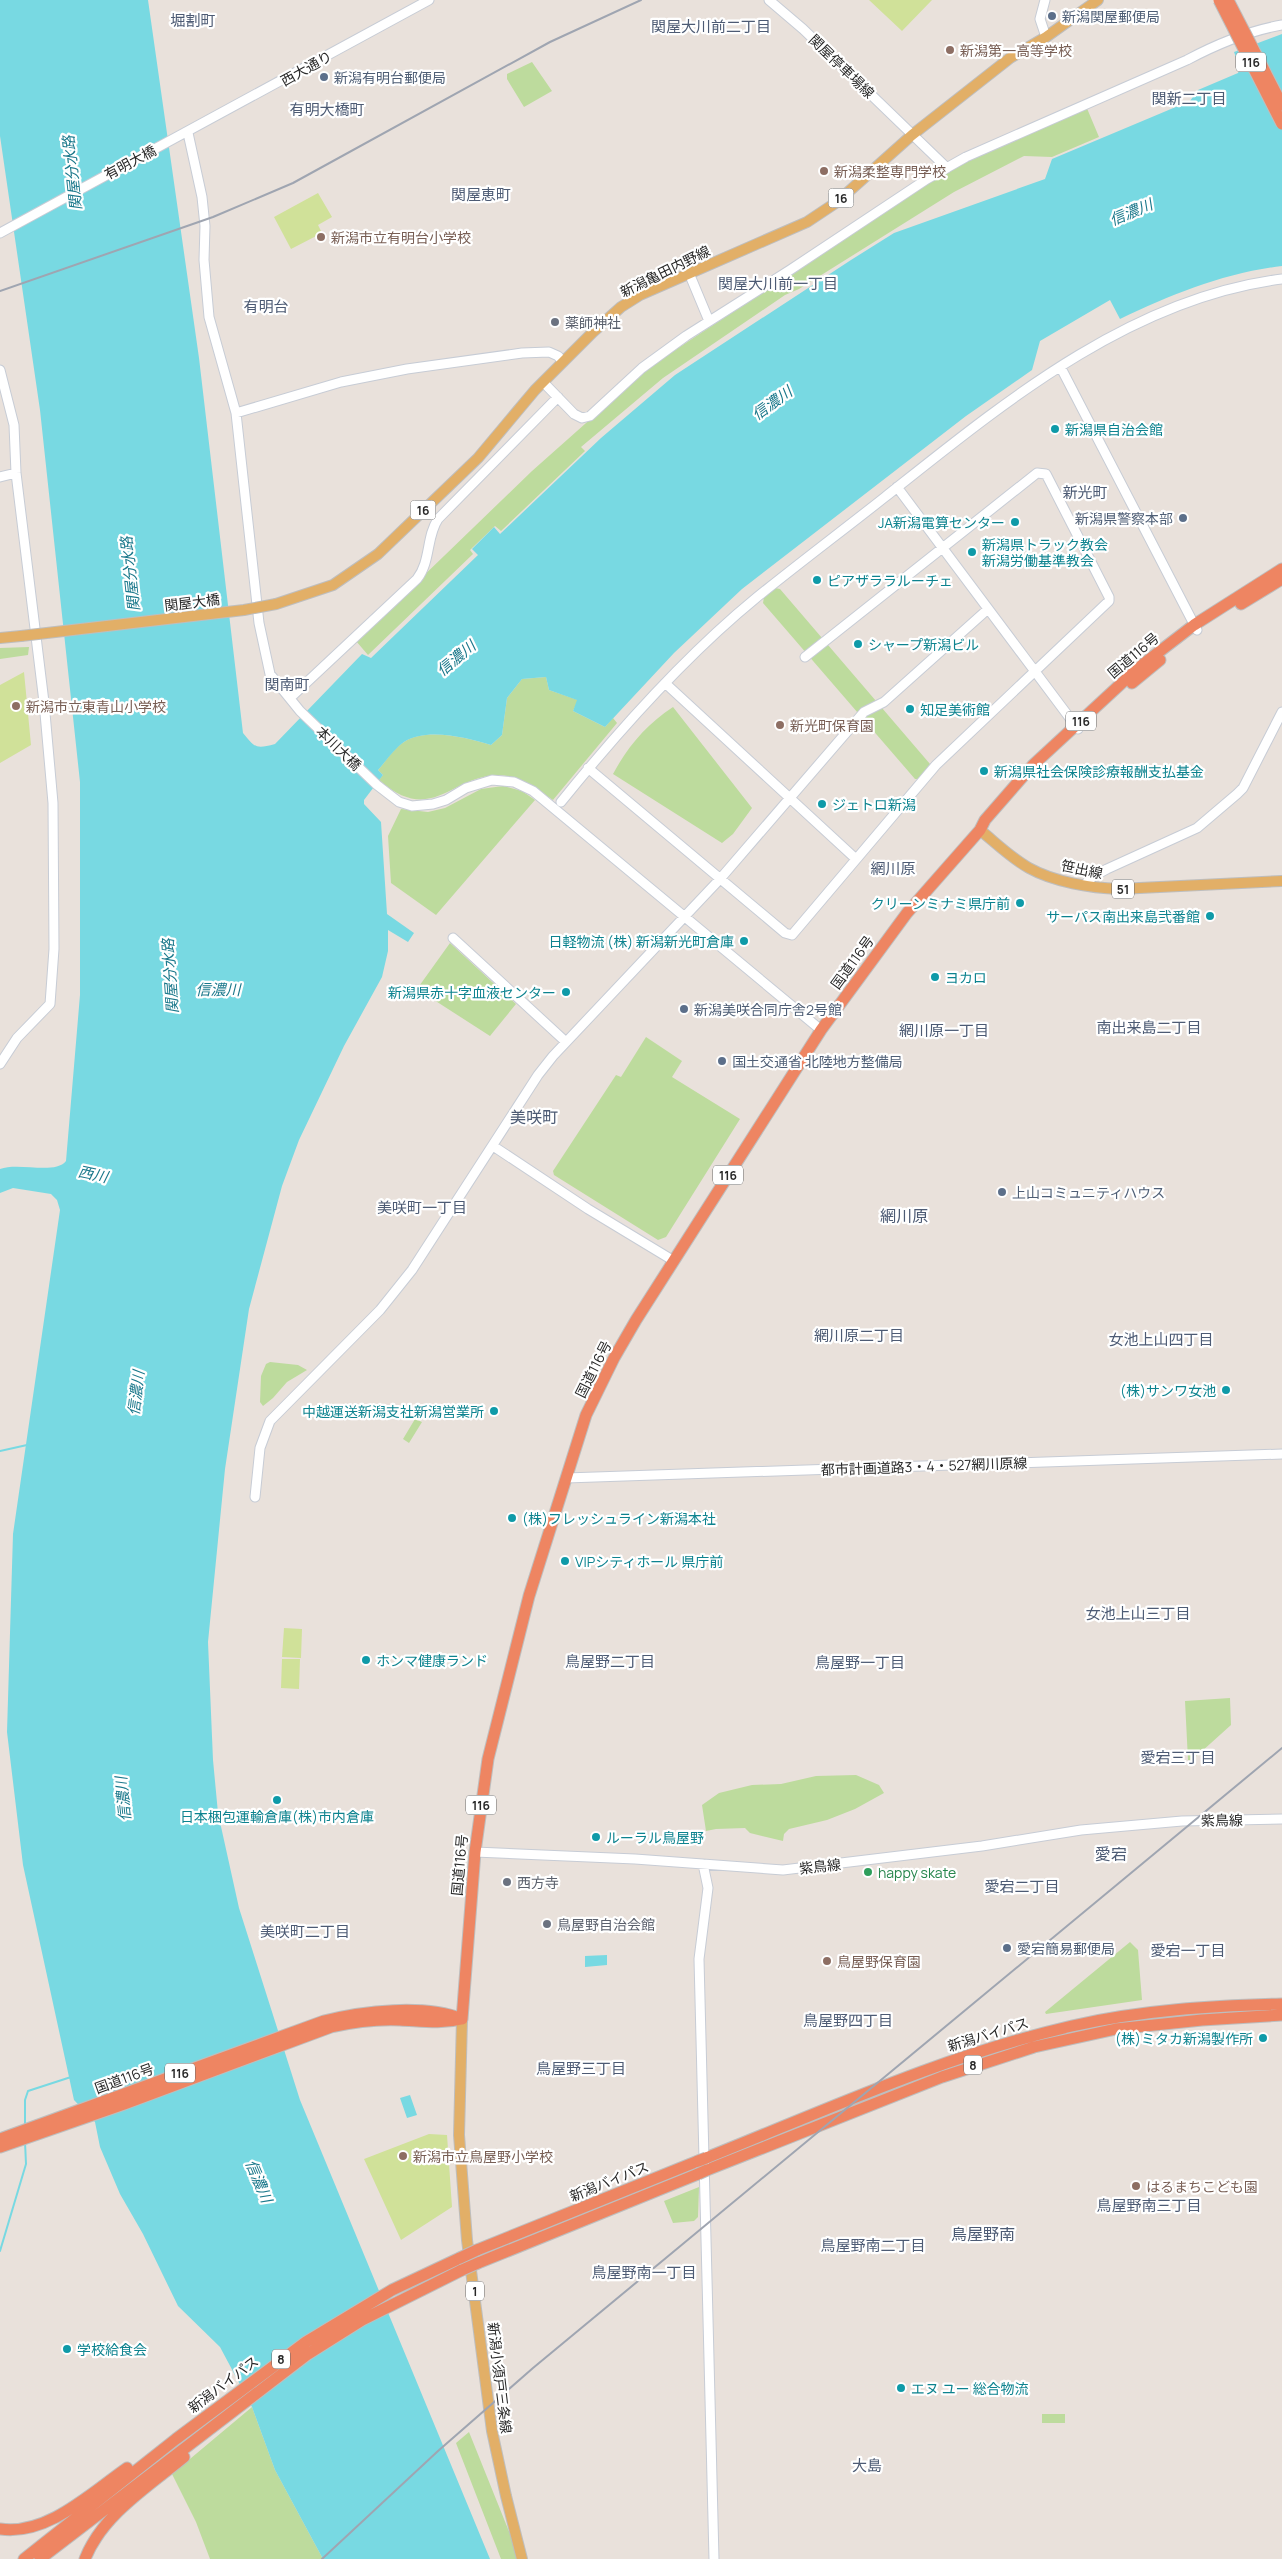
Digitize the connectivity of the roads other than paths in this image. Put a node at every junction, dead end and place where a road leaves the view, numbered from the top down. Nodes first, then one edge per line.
1 (429, 0) edge
2 (769, 0) edge
3 (1045, 0) edge
4 (1098, 0) edge
5 (1219, 0) edge
6 (1228, 0) edge
7 (1282, 25) edge
8 (1046, 37) junction
9 (1282, 105) edge
10 (1282, 124) edge
11 (185, 134) junction
12 (912, 135) junction
13 (947, 168) junction
14 (0, 233) edge
15 (689, 273) junction
16 (1282, 279) edge
17 (709, 321) junction
18 (564, 362) junction
19 (1060, 368) junction
20 (0, 370) edge
21 (543, 382) junction
22 (558, 397) junction
23 (236, 413) junction
24 (16, 473) junction
25 (0, 477) edge
26 (897, 487) junction
27 (943, 548) junction
28 (1282, 569) edge
29 (1282, 579) edge
30 (276, 604) joint
31 (988, 609) junction
32 (1195, 627) junction
33 (0, 638) edge
34 (805, 657) dead end
35 (1035, 671) junction
36 (666, 684) junction
37 (290, 698) junction
38 (1282, 712) edge
39 (1077, 727) junction
40 (588, 768) junction
41 (790, 798) junction
42 (561, 802) dead end
43 (980, 830) junction
44 (856, 859) junction
45 (720, 879) junction
46 (1282, 881) edge
47 (1085, 884) junction
48 (686, 916) junction
49 (453, 938) dead end
50 (821, 1030) junction
51 (566, 1042) junction
52 (0, 1064) edge
53 (493, 1146) junction
54 (674, 1261) junction
55 (1282, 1454) edge
56 (566, 1478) junction
57 (255, 1497) dead end
58 (1282, 1819) edge
59 (475, 1852) junction
60 (703, 1864) junction
61 (1282, 2002) edge
62 (1282, 2016) edge
63 (462, 2019) junction
64 (7, 2140) edge
65 (0, 2147) edge
66 (395, 2295) junction
67 (151, 2455) junction
68 (158, 2473) junction
69 (0, 2529) edge
70 (24, 2559) edge
71 (40, 2559) edge
72 (85, 2559) edge
73 (522, 2559) edge
74 (714, 2559) edge

1 - 11 street, 西大通り
2 - 12 street, 関屋停車場線
3 - 8 street
4 - 8 main road, 新潟亀田内野線 / 16
5 - 10 highway, 116, bridge
6 - 9 highway, 116, bridge
7 - 13 street
8 - 12 main road, 新潟亀田内野線 / 16
11 - 14 street, 有明大橋
11 - 23 street, 本川大橋
12 - 13 street, 関屋停車場線
12 - 15 main road, 新潟亀田内野線 / 16
13 - 17 street
15 - 17 street
15 - 18 main road, 新潟亀田内野線 / 16
16 - 19 street
17 - 22 street
18 - 21 main road, 新潟亀田内野線 / 16
18 - 23 street
19 - 26 street
19 - 32 street
20 - 24 street
21 - 22 street
21 - 30 main road, 新潟亀田内野線 / 16
22 - 37 street
23 - 37 street, 本川大橋
24 - 25 street
24 - 52 street
26 - 27 street
26 - 36 street
27 - 31 street
27 - 34 street
27 - 35 street
28 - 32 highway, 国道116号 / 116
29 - 32 highway, 国道116号 / 116
30 - 33 main road, 関屋大橋 / 16, bridge
31 - 35 street
31 - 41 street
32 - 39 highway, 国道116号 / 116
35 - 39 street
35 - 44 street
36 - 40 street
36 - 41 street
37 - 48 street, 本川大橋
38 - 47 street
39 - 43 highway, 国道116号 / 116
40 - 42 street
40 - 45 street
41 - 44 street
41 - 45 street
43 - 47 main road, 笹出線 / 51
43 - 50 highway, 国道116号 / 116
44 - 45 street
45 - 48 street
46 - 47 main road, 笹出線 / 51
48 - 50 street, 本川大橋
48 - 51 street
49 - 51 street
50 - 54 highway, 国道116号 / 116
51 - 53 street
53 - 54 street
53 - 57 street
54 - 56 highway, 国道116号 / 116
55 - 56 street, 都市計画道路3・4・527網川原線
56 - 59 highway, 国道116号 / 116
58 - 60 street, 紫鳥線
59 - 60 street, 紫鳥線
59 - 63 highway, 国道116号 / 116
60 - 74 street
61 - 66 highway, 新潟バイパス / 8, bridge
62 - 66 highway, 新潟バイパス / 8, bridge
63 - 64 highway, 国道116号 / 116
63 - 73 main road, 新潟小須戸三条線 / 1
64 - 65 highway, 国道116号 / 116
66 - 67 highway, 新潟バイパス / 8
66 - 68 highway, 新潟バイパス / 8
67 - 69 highway
67 - 70 highway
68 - 71 highway, 8
68 - 72 highway, 8

